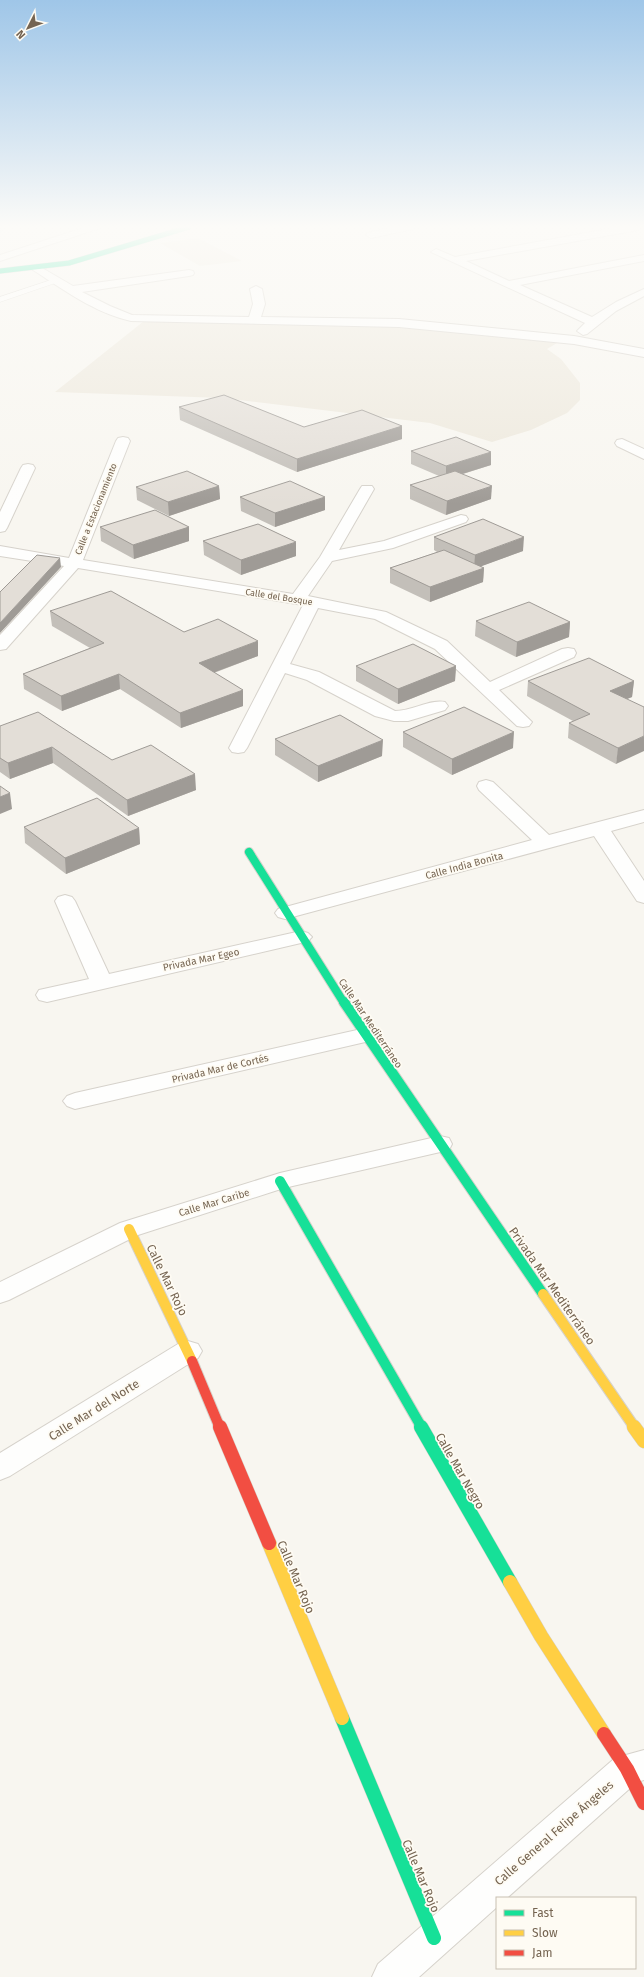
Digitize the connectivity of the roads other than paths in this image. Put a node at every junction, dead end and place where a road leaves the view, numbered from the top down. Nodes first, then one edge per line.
1 (208, 319) edge
2 (587, 319) edge
3 (597, 319) edge
4 (254, 320) joint
5 (349, 321) junction
6 (593, 322) junction
7 (144, 330) dead end
8 (346, 333) junction
9 (382, 335) dead end
10 (434, 338) dead end
11 (574, 340) junction
12 (526, 347) dead end
13 (644, 352) edge
14 (123, 441) dead end
15 (622, 443) dead end
16 (644, 455) edge
17 (28, 468) dead end
18 (368, 490) dead end
19 (461, 519) dead end
20 (0, 528) edge
21 (0, 551) edge
22 (327, 558) junction
23 (74, 564) junction
24 (305, 601) junction
25 (0, 646) edge
26 (568, 653) dead end
27 (280, 666) junction
28 (488, 689) junction
29 (439, 706) dead end
30 (523, 722) dead end
31 (238, 748) dead end
32 (486, 786) dead end
33 (644, 816) edge
34 (599, 828) junction
35 (546, 842) junction
36 (249, 852) dead end
37 (644, 897) edge
38 (65, 901) dead end
39 (285, 913) junction
40 (301, 937) junction
41 (101, 981) junction
42 (47, 995) dead end
43 (366, 1035) junction
44 (75, 1101) dead end
45 (440, 1144) junction
46 (280, 1182) junction
47 (129, 1229) junction
48 (0, 1293) edge
49 (188, 1351) junction
50 (644, 1441) edge
51 (0, 1468) edge
52 (636, 1767) edge
53 (644, 1802) edge
54 (434, 1938) junction
55 (391, 1977) edge

1 - 4 street
2 - 6 street
3 - 6 street
4 - 5 street
5 - 8 street
5 - 11 street
6 - 11 street
7 - 8 street
8 - 9 street
10 - 12 street
11 - 13 street
14 - 23 street, Calle a Estacionamiento
15 - 16 street
17 - 20 street
18 - 22 street
19 - 22 street
21 - 23 street, Calle del Bosque
22 - 24 street
23 - 24 street, Calle del Bosque
23 - 25 street, Calle a Estacionamiento
24 - 27 street
24 - 28 street, Calle del Bosque
26 - 28 street
27 - 29 street
27 - 31 street
28 - 30 street, Calle del Bosque
32 - 35 street
33 - 34 street, Calle India Bonita
34 - 35 street, Calle India Bonita
34 - 37 street
35 - 39 street, Calle India Bonita
36 - 39 street
38 - 41 street
39 - 40 street, Calle Mar Mediterráneo
40 - 41 street, Privada Mar Egeo
40 - 43 street, Calle Mar Mediterráneo
41 - 42 street, Privada Mar Egeo
43 - 44 street, Privada Mar de Cortés
43 - 45 street, Calle Mar Mediterráneo
45 - 46 street, Calle Mar Caribe
45 - 50 street, Privada Mar Mediterráneo
46 - 47 street, Calle Mar Caribe
46 - 52 street, Calle Mar Negro
47 - 48 street, Calle Mar Caribe
47 - 49 street, Calle Mar Rojo
49 - 51 street, Calle Mar del Norte
49 - 54 street, Calle Mar Rojo
52 - 53 street, Calle Mar Negro
52 - 54 street, Calle General Felipe Ángeles
54 - 55 street, Calle General Felipe Ángeles

